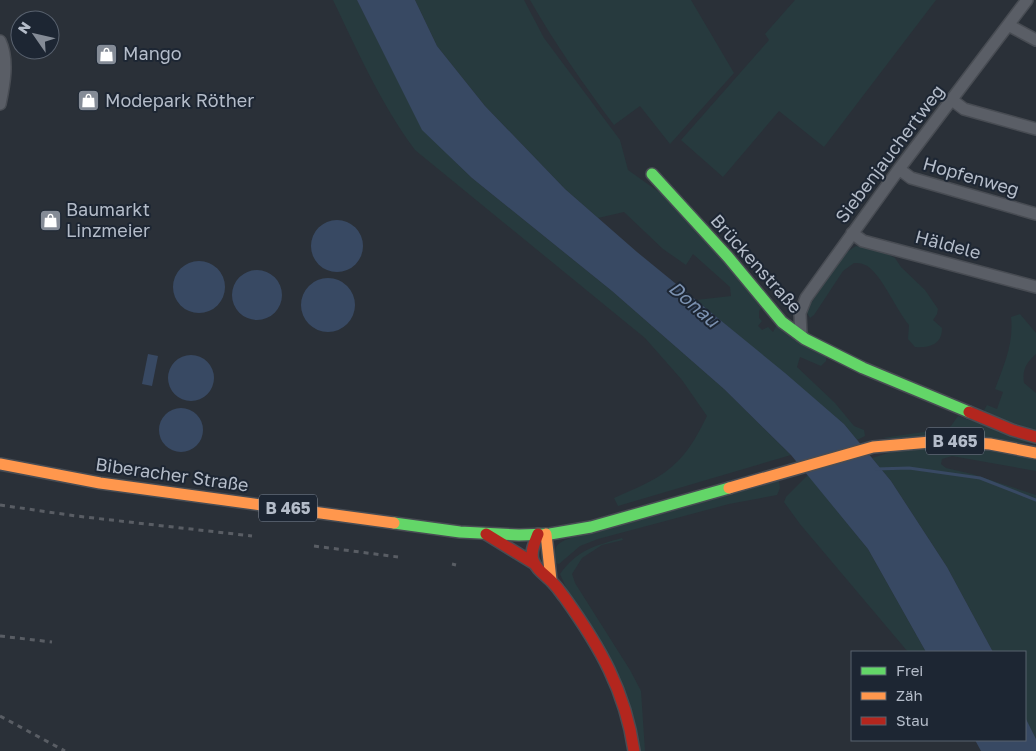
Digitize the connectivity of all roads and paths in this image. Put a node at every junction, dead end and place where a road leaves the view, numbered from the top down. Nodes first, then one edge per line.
1 (1027, 0) edge
2 (1008, 25) junction
3 (1036, 40) edge
4 (0, 41) edge
5 (952, 100) junction
6 (0, 104) edge
7 (1036, 129) edge
8 (900, 169) junction
9 (652, 174) dead end
10 (1036, 214) edge
11 (852, 233) junction
12 (1036, 287) edge
13 (801, 336) junction
14 (1036, 437) edge
15 (1036, 453) edge
16 (0, 464) edge
17 (486, 534) junction
18 (542, 534) junction
19 (535, 564) junction
20 (551, 580) junction
21 (634, 751) edge

1 - 2 street, Siebenjauchertweg
2 - 3 street
2 - 5 street, Siebenjauchertweg
4 - 6 street
5 - 7 street
5 - 8 street, Siebenjauchertweg
8 - 10 street, Hopfenweg
8 - 11 street, Siebenjauchertweg
9 - 13 main road, Brückenstraße
11 - 12 street, Häldele
11 - 13 street, Siebenjauchertweg
13 - 14 main road, Brückenstraße
15 - 18 main road, B 465
16 - 17 main road, Biberacher Straße / B 465
17 - 18 main road, B 465
17 - 19 main road
18 - 19 main road
18 - 20 main road
19 - 20 main road
20 - 21 main road

